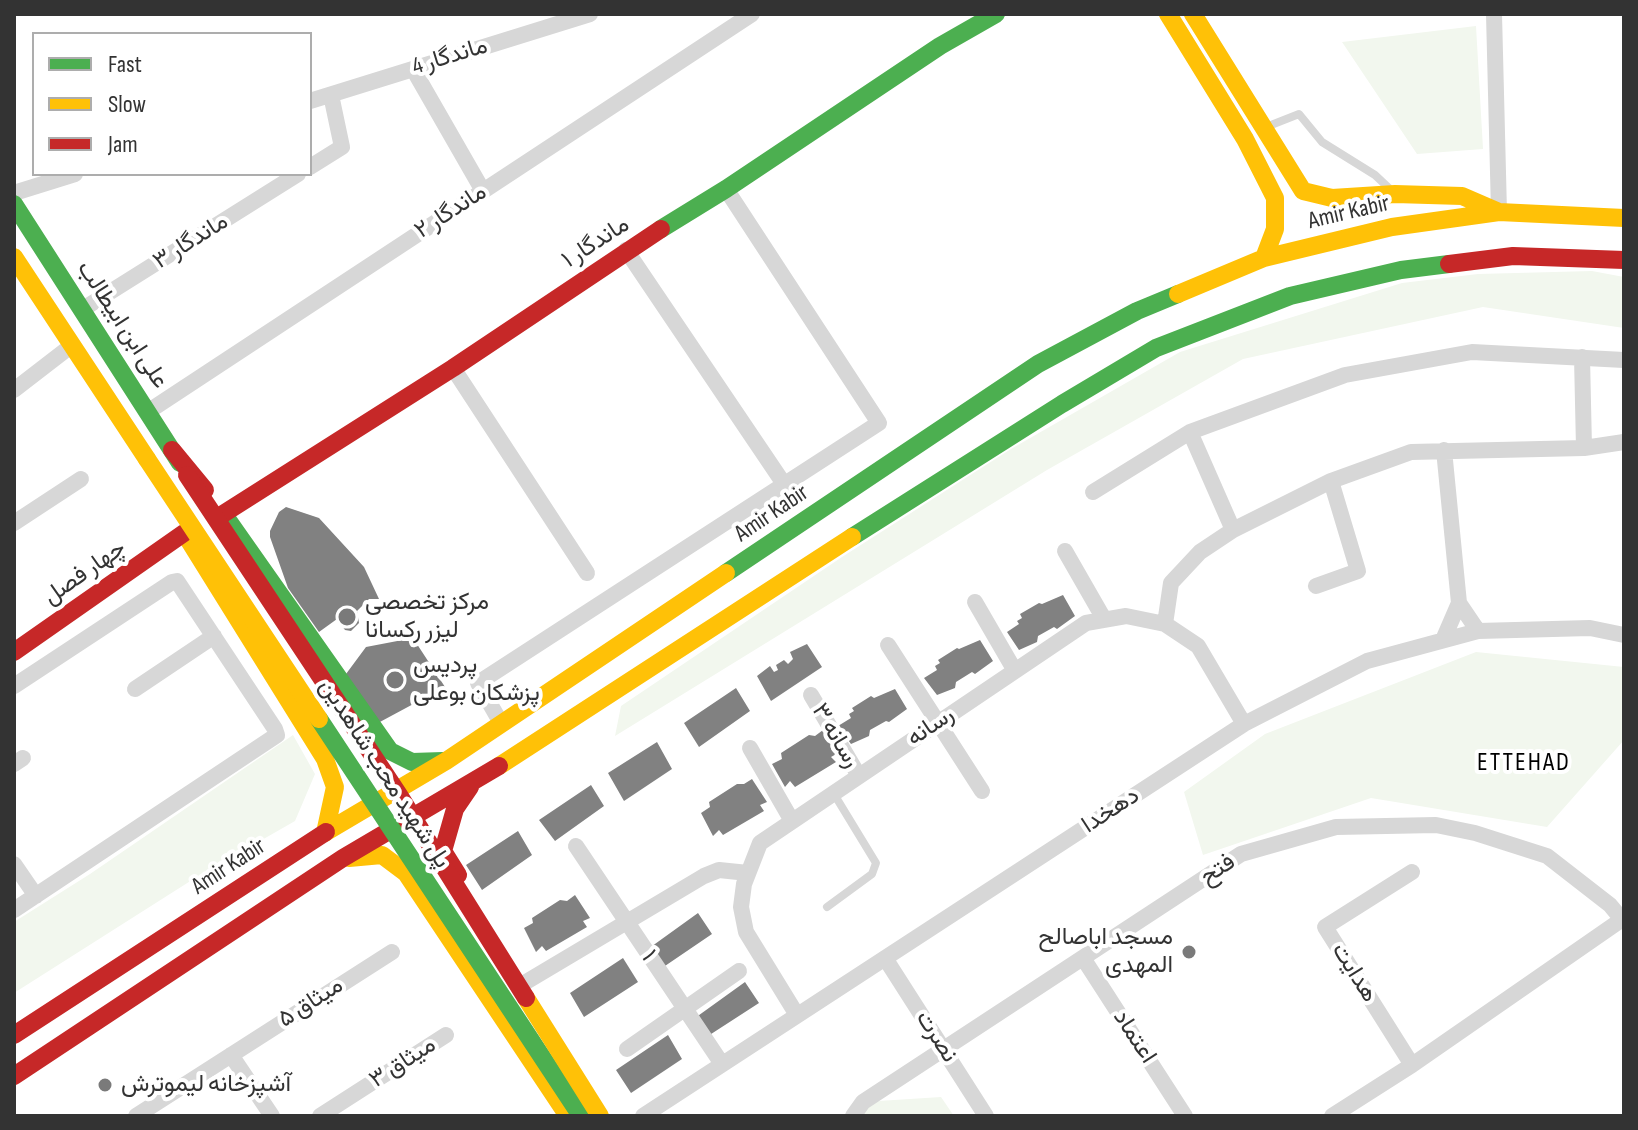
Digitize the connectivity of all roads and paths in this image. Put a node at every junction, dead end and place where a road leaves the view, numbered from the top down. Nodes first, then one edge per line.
1 (590, 14) edge
2 (752, 14) edge
3 (996, 14) edge
4 (1168, 14) edge
5 (1193, 14) edge
6 (1494, 14) edge
7 (1221, 58) junction
8 (413, 69) junction
9 (1203, 69) junction
10 (331, 95) junction
11 (312, 100) edge
12 (1265, 127) junction
13 (1245, 139) junction
14 (312, 166) edge
15 (69, 176) edge
16 (295, 176) edge
17 (726, 189) junction
18 (483, 191) junction
19 (14, 193) edge
20 (1395, 194) junction
21 (14, 204) edge
22 (1499, 212) junction
23 (1624, 218) edge
24 (626, 250) junction
25 (14, 257) edge
26 (1264, 258) junction
27 (1624, 260) edge
28 (83, 309) junction
29 (71, 346) junction
30 (1582, 357) junction
31 (1624, 360) edge
32 (453, 368) junction
33 (14, 390) edge
34 (149, 411) junction
35 (1190, 432) junction
36 (938, 433) junction
37 (1624, 442) edge
38 (1584, 448) junction
39 (172, 450) junction
40 (1444, 450) junction
41 (144, 455) junction
42 (883, 470) junction
43 (959, 471) junction
44 (187, 475) joint
45 (81, 479) dead end
46 (1331, 481) junction
47 (784, 484) junction
48 (1093, 492) dead end
49 (905, 503) junction
50 (223, 514) junction
51 (14, 523) edge
52 (1233, 530) junction
53 (184, 533) junction
54 (1065, 551) dead end
55 (587, 573) dead end
56 (1316, 586) dead end
57 (975, 602) dead end
58 (1459, 603) junction
59 (231, 610) junction
60 (1104, 619) junction
61 (1165, 624) junction
62 (210, 631) junction
63 (1478, 631) junction
64 (1624, 635) edge
65 (1443, 640) junction
66 (888, 645) dead end
67 (14, 652) edge
68 (1015, 671) junction
69 (14, 686) edge
70 (135, 689) dead end
71 (811, 695) dead end
72 (501, 723) junction
73 (937, 723) junction
74 (1244, 724) junction
75 (374, 729) junction
76 (750, 748) dead end
77 (325, 759) junction
78 (446, 761) junction
79 (859, 776) junction
80 (474, 782) junction
81 (982, 791) dead end
82 (833, 793) junction
83 (792, 821) junction
84 (325, 833) junction
85 (576, 846) dead end
86 (443, 851) junction
87 (343, 858) junction
88 (14, 864) edge
89 (1412, 872) dead end
90 (406, 873) junction
91 (748, 873) junction
92 (36, 896) junction
93 (827, 907) dead end
94 (14, 910) edge
95 (1624, 920) edge
96 (625, 923) junction
97 (392, 952) dead end
98 (885, 958) junction
99 (1083, 958) junction
100 (739, 971) dead end
101 (526, 982) junction
102 (684, 1009) junction
103 (797, 1015) junction
104 (14, 1035) edge
105 (446, 1035) dead end
106 (627, 1049) dead end
107 (945, 1049) junction
108 (231, 1055) junction
109 (722, 1064) junction
110 (1412, 1065) junction
111 (14, 1076) edge
112 (1182, 1115) edge
113 (136, 1116) edge
114 (272, 1116) edge
115 (320, 1116) edge
116 (568, 1116) edge
117 (581, 1116) edge
118 (600, 1116) edge
119 (612, 1116) edge
120 (643, 1116) edge
121 (853, 1116) edge
122 (986, 1116) edge
123 (1332, 1116) edge

1 - 8 street, ماندگار 4
2 - 18 street, ماندگار ۲
3 - 17 main road, ماندگار ۱
4 - 9 main road
5 - 7 main road
6 - 22 street
7 - 9 main road
7 - 12 main road
8 - 10 street, ماندگار 4
8 - 18 street
9 - 13 main road
10 - 11 street, ماندگار 4
10 - 14 street
12 - 13 lane
12 - 20 lane
12 - 20 main road
13 - 26 main road
15 - 19 street
16 - 28 street, ماندگار ۳
17 - 24 main road, ماندگار ۱
17 - 47 street
18 - 34 street, ماندگار ۲
20 - 22 main road
21 - 28 main road, علی ابن ابیطالب
22 - 23 main road, Amir Kabir
22 - 26 main road, Amir Kabir
24 - 32 main road, ماندگار ۱
24 - 47 street
25 - 29 main road
26 - 36 main road, Amir Kabir
27 - 43 main road
28 - 34 main road, علی ابن ابیطالب
29 - 33 street
29 - 41 main road
30 - 31 street
30 - 35 street
30 - 38 street
32 - 50 main road, ماندگار ۱
32 - 55 street
34 - 39 main road, علی ابن ابیطالب
35 - 48 street
35 - 52 street
36 - 42 main road, Amir Kabir
36 - 43 main road
37 - 38 street
38 - 40 street
39 - 44 main road, علی ابن ابیطالب
39 - 50 main road
40 - 46 street
40 - 58 street
41 - 53 main road
41 - 117 main road, پل شهید محب شاهدین, bridge
42 - 49 main road
42 - 72 main road, Amir Kabir
43 - 49 main road
44 - 118 main road, پل شهید محب شاهدین, bridge
45 - 51 street
46 - 52 street
46 - 56 street
47 - 72 street
49 - 80 main road
50 - 75 main road
52 - 61 street
53 - 59 main road
53 - 67 main road, چهار فصل
54 - 60 street
57 - 68 street
58 - 63 street
58 - 65 street
59 - 62 street
59 - 77 main road
60 - 61 street, رسانه
60 - 68 street, رسانه
61 - 74 street, رسانه
62 - 69 street
62 - 70 street
62 - 92 street
63 - 64 street, دهخدا
63 - 65 street, دهخدا
65 - 74 street, دهخدا
66 - 73 street
68 - 73 street, رسانه
71 - 79 street, رسانه ۳
72 - 78 main road, Amir Kabir
73 - 79 street, رسانه
73 - 81 street
74 - 98 street, دهخدا
75 - 77 main road
75 - 78 main road
76 - 83 street
77 - 84 main road
78 - 84 main road, Amir Kabir
79 - 82 street, رسانه
80 - 86 main road
80 - 87 main road
82 - 83 street, رسانه
82 - 93 lane
83 - 91 street, رسانه
84 - 104 main road, Amir Kabir
85 - 96 street, ۱
86 - 90 main road
86 - 101 main road
87 - 90 main road
87 - 111 main road
88 - 92 street
89 - 110 street, هدایت
90 - 116 main road
91 - 96 street
91 - 103 street, رسانه
92 - 94 street
95 - 99 street, فتح
95 - 110 street
96 - 101 street
96 - 102 street, ۱
97 - 108 street, میثاق ۵
98 - 103 street, دهخدا
98 - 107 street, نصرت
99 - 107 street, فتح
99 - 112 street, اعتماد
100 - 102 street
101 - 119 main road
102 - 106 street
102 - 109 street, ۱
103 - 109 street, دهخدا
105 - 115 street, میثاق ۳
107 - 121 street, فتح
107 - 122 street, نصرت
108 - 113 street, میثاق ۵
108 - 114 street
109 - 120 street, دهخدا
110 - 123 street

